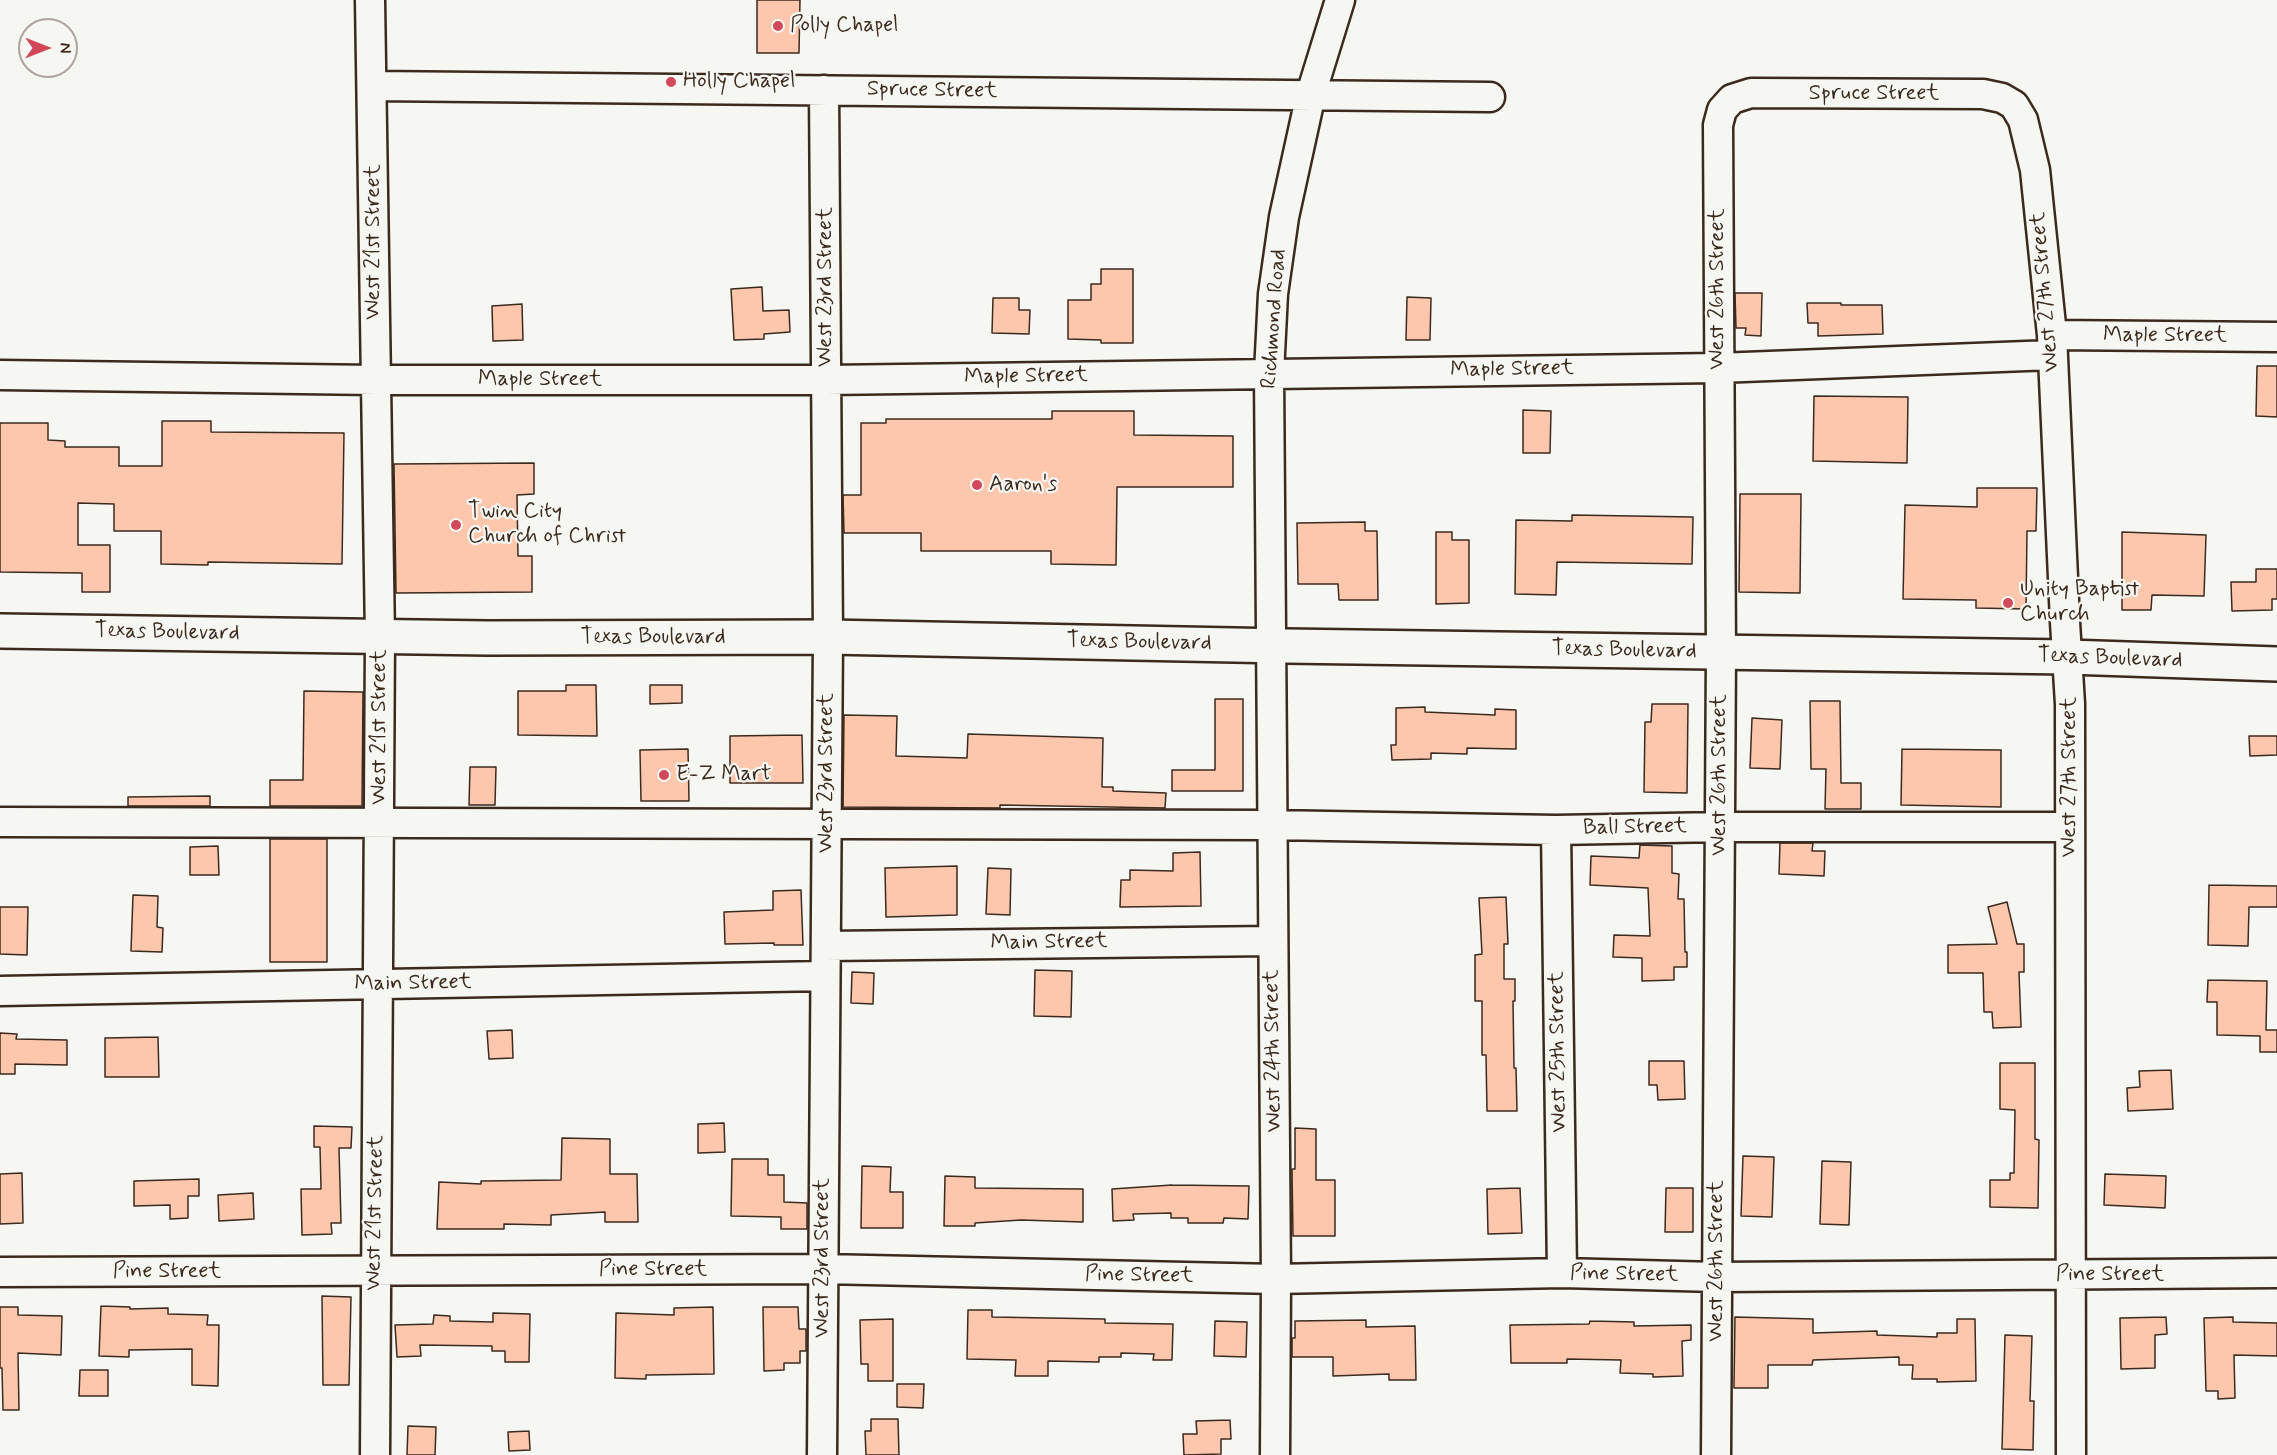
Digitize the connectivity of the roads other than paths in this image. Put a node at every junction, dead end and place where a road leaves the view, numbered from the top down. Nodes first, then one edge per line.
1 (370, 0) edge
2 (1340, 0) edge
3 (373, 86) junction
4 (824, 90) junction
5 (1311, 94) junction
6 (1490, 97) dead end
7 (1732, 99) joint
8 (2014, 105) joint
9 (2277, 337) edge
10 (2052, 345) junction
11 (1718, 368) junction
12 (1269, 373) junction
13 (0, 375) edge
14 (375, 380) junction
15 (827, 380) junction
16 (0, 630) edge
17 (380, 637) junction
18 (828, 637) junction
19 (1272, 646) junction
20 (1721, 652) junction
21 (2068, 657) junction
22 (2277, 664) edge
23 (0, 822) edge
24 (380, 823) junction
25 (827, 824) junction
26 (1272, 825) junction
27 (1720, 827) junction
28 (2070, 827) junction
29 (1556, 830) junction
30 (1273, 941) junction
31 (826, 946) junction
32 (825, 976) junction
33 (379, 985) junction
34 (0, 991) edge
35 (823, 1269) junction
36 (0, 1272) edge
37 (376, 1272) junction
38 (1562, 1273) junction
39 (2277, 1273) edge
40 (2072, 1275) junction
41 (1717, 1277) junction
42 (1276, 1279) junction
43 (375, 1455) edge
44 (822, 1455) edge
45 (1275, 1455) edge
46 (1716, 1455) edge
47 (2071, 1455) edge

1 - 3 street, West 21st Street
2 - 5 street, Richmond Road
3 - 4 street, Spruce Street
3 - 14 street, West 21st Street
4 - 5 street, Spruce Street
4 - 15 street, West 23rd Street
5 - 6 street, Spruce Street
5 - 12 street, Richmond Road
7 - 8 street, Spruce Street
7 - 11 street, West 26th Street
8 - 10 street, West 27th Street
9 - 10 street, Maple Street
10 - 11 street, Maple Street
10 - 21 street, West 27th Street
11 - 12 street, Maple Street
11 - 20 street, West 26th Street
12 - 15 street, Maple Street
12 - 19 street, Richmond Road
13 - 14 street, Maple Street
14 - 15 street, Maple Street
14 - 17 street, West 21st Street
15 - 18 street, West 23rd Street
16 - 17 main road, Texas Boulevard
17 - 18 main road, Texas Boulevard
17 - 24 street, West 21st Street
18 - 19 main road, Texas Boulevard
18 - 25 street, West 23rd Street
19 - 20 main road, Texas Boulevard
19 - 26 street, West 24th Street
20 - 21 main road, Texas Boulevard
20 - 27 street, West 26th Street
21 - 22 main road, Texas Boulevard
21 - 28 street, West 27th Street
23 - 24 street, Ball Street
24 - 25 street, Ball Street
24 - 33 street, West 21st Street
25 - 26 street, Ball Street
25 - 31 street, West 23rd Street
26 - 29 street, Ball Street
26 - 30 street, West 24th Street
27 - 28 street, Ball Street
27 - 29 street, Ball Street
27 - 41 street, West 26th Street
28 - 40 street, West 27th Street
29 - 38 street, West 25th Street
30 - 31 street, Main Street
30 - 42 street, West 24th Street
31 - 32 street, West 23rd Street
32 - 33 street, Main Street
32 - 35 street, West 23rd Street
33 - 34 street, Main Street
33 - 37 street, West 21st Street
35 - 37 street, Pine Street
35 - 42 street, Pine Street
35 - 44 street, West 23rd Street
36 - 37 street, Pine Street
37 - 43 street, West 21st Street
38 - 41 street, Pine Street
38 - 42 street, Pine Street
39 - 40 street, Pine Street
40 - 41 street, Pine Street
40 - 47 street, West 27th Street
41 - 46 street, West 26th Street
42 - 45 street, West 24th Street

